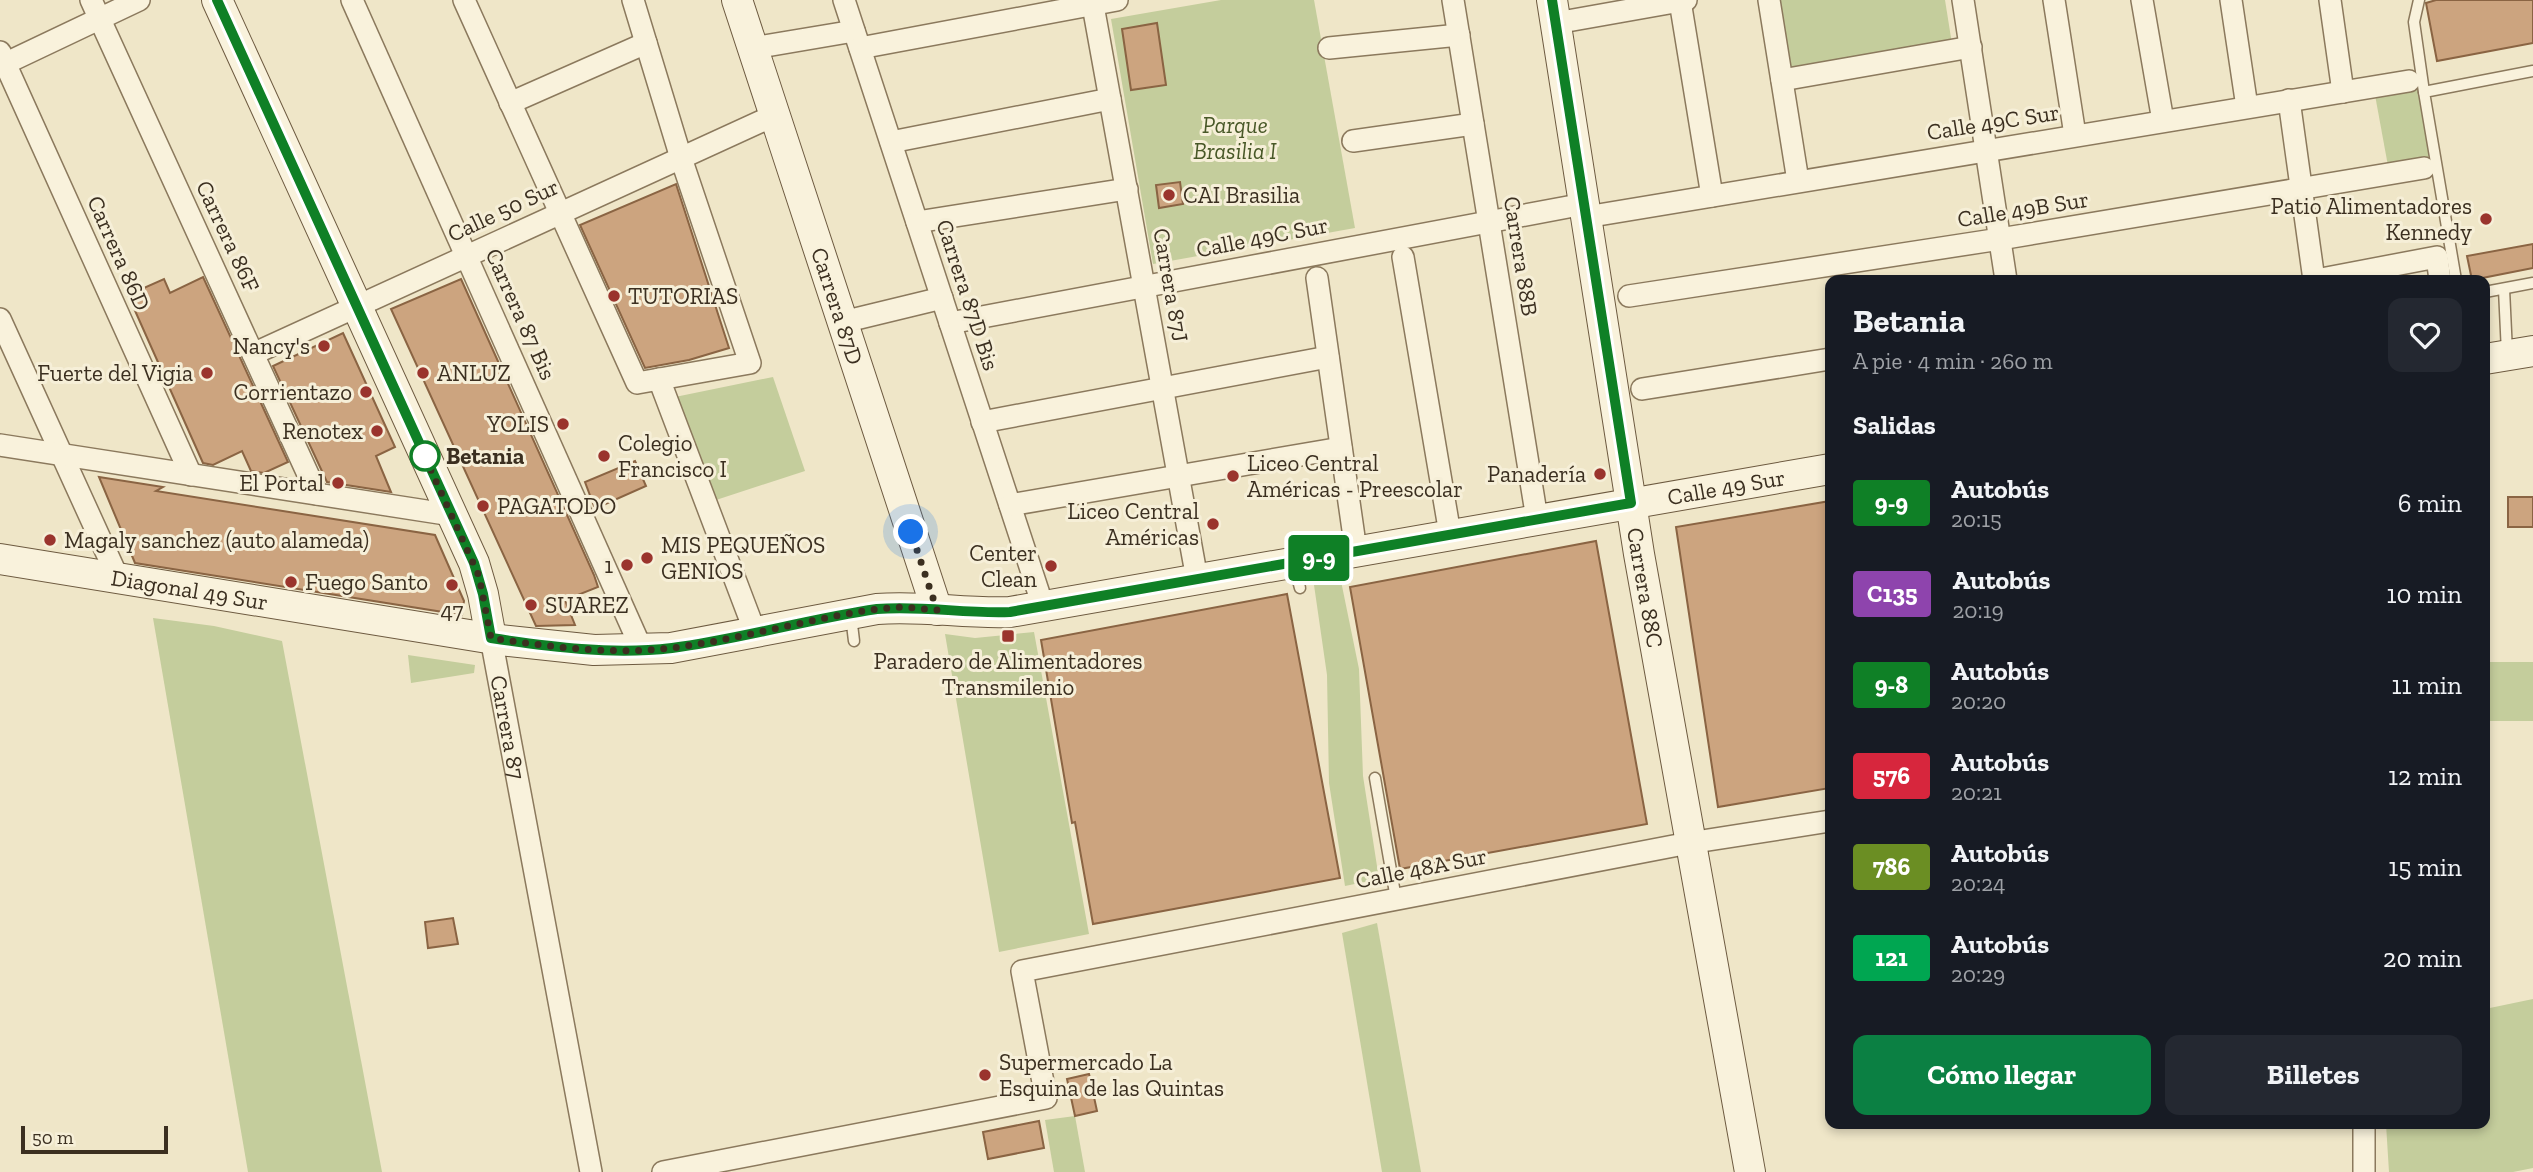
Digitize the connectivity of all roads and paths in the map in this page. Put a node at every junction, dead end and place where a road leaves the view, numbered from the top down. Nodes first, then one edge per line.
1 (139, 0) edge
2 (217, 0) edge
3 (352, 0) edge
4 (464, 0) edge
5 (633, 0) edge
6 (737, 0) edge
7 (844, 0) edge
8 (1117, 0) edge
9 (1453, 0) edge
10 (1769, 0) edge
11 (1963, 0) edge
12 (2054, 0) edge
13 (2141, 0) edge
14 (2231, 0) edge
15 (2330, 0) edge
16 (2419, 0) edge
17 (1683, 1) edge
18 (1093, 2) edge
19 (95, 9) edge
20 (1554, 11) edge
21 (1459, 35) junction
22 (857, 39) junction
23 (646, 43) junction
24 (1970, 47) junction
25 (753, 48) junction
26 (1329, 48) dead end
27 (2, 61) edge
28 (2533, 71) edge
29 (1782, 80) junction
30 (2416, 86) junction
31 (2343, 92) junction
32 (1110, 99) junction
33 (2289, 100) junction
34 (510, 103) junction
35 (2247, 107) junction
36 (775, 115) junction
37 (2163, 121) junction
38 (1473, 124) junction
39 (2075, 135) junction
40 (1353, 141) dead end
41 (891, 142) junction
42 (1986, 149) junction
43 (681, 158) junction
44 (2424, 168) dead end
45 (1798, 181) junction
46 (1127, 189) junction
47 (2301, 190) junction
48 (1712, 196) junction
49 (1585, 211) junction
50 (560, 213) junction
51 (1489, 221) junction
52 (917, 222) junction
53 (2000, 239) junction
54 (467, 256) junction
55 (1403, 257) dead end
56 (2005, 275) edge
57 (2314, 275) edge
58 (2342, 275) edge
59 (2439, 275) edge
60 (2455, 275) edge
61 (1317, 278) dead end
62 (2533, 283) edge
63 (1144, 286) junction
64 (2504, 289) junction
65 (2490, 291) edge
66 (1629, 296) dead end
67 (942, 298) junction
68 (357, 306) junction
69 (0, 319) edge
70 (843, 322) junction
71 (950, 323) junction
72 (253, 354) junction
73 (2508, 356) edge
74 (1328, 357) junction
75 (1825, 360) edge
76 (659, 379) junction
77 (1163, 388) junction
78 (1642, 389) dead end
79 (982, 422) junction
80 (0, 445) edge
81 (1341, 448) junction
82 (61, 454) junction
83 (1825, 470) edge
84 (191, 475) junction
85 (1179, 476) junction
86 (317, 494) junction
87 (1631, 503) junction
88 (1010, 505) junction
89 (452, 516) junction
90 (1537, 519) junction
91 (1450, 534) junction
92 (1356, 551) junction
93 (0, 559) edge
94 (118, 578) junction
95 (1197, 579) junction
96 (1043, 606) junction
97 (937, 610) junction
98 (755, 632) junction
99 (491, 638) junction
100 (642, 650) junction
101 (1375, 778) dead end
102 (1825, 822) edge
103 (1689, 843) junction
104 (1396, 899) junction
105 (2364, 1129) edge
106 (591, 1172) edge
107 (663, 1172) edge
108 (1750, 1172) edge
109 (2364, 1172) edge

1 - 19 street
2 - 68 street, Carrera 87
3 - 54 street, Carrera 87 Bis
4 - 34 street
5 - 23 street
6 - 25 street, Carrera 87D
7 - 22 street, Carrera 87D Bis
8 - 18 street
9 - 21 street, Carrera 88B
10 - 29 street
11 - 24 street
12 - 39 street
13 - 37 street
14 - 35 street
15 - 31 street
16 - 30 lane
17 - 20 street
17 - 48 street
18 - 22 street
18 - 32 street, Carrera 87J
19 - 27 street
19 - 72 street, Carrera 86F
20 - 49 street, Carrera 88C
21 - 26 street
21 - 38 street, Carrera 88B
22 - 25 street
22 - 41 street, Carrera 87D Bis
23 - 34 street
23 - 43 street
24 - 29 street
24 - 42 street
25 - 36 street, Carrera 87D
27 - 84 street, Carrera 86D
28 - 30 lane
29 - 45 street
30 - 31 street, Calle 49C Sur
30 - 60 lane
31 - 33 street, Calle 49C Sur
32 - 41 street
32 - 46 street, Carrera 87J
33 - 35 street, Calle 49C Sur
33 - 47 street
34 - 50 street
35 - 37 street, Calle 49C Sur
36 - 43 street, Calle 50 Sur
36 - 70 street, Carrera 87D
37 - 39 street, Calle 49C Sur
38 - 40 street
38 - 51 street, Carrera 88B
39 - 42 street, Calle 49C Sur
41 - 52 street, Carrera 87D Bis
42 - 45 street, Calle 49C Sur
42 - 53 street
43 - 50 street, Calle 50 Sur
43 - 76 street
44 - 47 street, Calle 49B Sur
45 - 48 street, Calle 49C Sur
46 - 52 street
46 - 63 street, Carrera 87J
47 - 53 street, Calle 49B Sur
47 - 57 street
48 - 49 street, Calle 49C Sur
49 - 51 street, Calle 49C Sur
49 - 87 street, Carrera 88C
50 - 54 street, Calle 50 Sur
50 - 76 street
51 - 63 street, Calle 49C Sur
51 - 90 street, Carrera 88B
52 - 67 street, Carrera 87D Bis
53 - 56 street
53 - 66 street, Calle 49B Sur
54 - 68 street, Calle 50 Sur
54 - 100 street, Carrera 87 Bis
55 - 91 street
58 - 59 street
61 - 74 street
62 - 64 lane
63 - 71 street, Calle 49C Sur
63 - 77 street, Carrera 87J
64 - 65 lane
64 - 73 lane
67 - 70 street
67 - 71 street, Carrera 87D Bis
68 - 72 street, Calle 50 Sur
68 - 89 street, Carrera 87
69 - 82 street
70 - 97 street, Carrera 87D
71 - 79 street, Carrera 87D Bis
72 - 86 street, Carrera 86F
74 - 77 street
74 - 81 street
75 - 78 street
76 - 98 street
77 - 79 street
77 - 85 street, Carrera 87J
79 - 88 street, Carrera 87D Bis
80 - 82 street
81 - 85 street
81 - 92 street
82 - 84 street
82 - 94 street
83 - 87 street, Calle 49 Sur
84 - 86 street
85 - 88 street
85 - 95 street, Carrera 87J
86 - 89 street
87 - 90 street, Calle 49 Sur
87 - 103 street, Carrera 88C
88 - 96 street, Carrera 87D Bis
89 - 99 street, Carrera 87
90 - 91 street, Calle 49 Sur
91 - 92 street, Calle 49 Sur
92 - 95 street, Calle 49 Sur
93 - 94 street, Diagonal 49 Sur
94 - 99 street, Diagonal 49 Sur
95 - 96 street, Calle 49 Sur
96 - 97 street, Diagonal 49 Sur
97 - 98 street, Diagonal 49 Sur
98 - 100 street, Diagonal 49 Sur
99 - 100 street, Diagonal 49 Sur
99 - 106 street, Carrera 87
101 - 104 lane
102 - 103 street, Calle 48A Sur
103 - 104 street, Calle 48A Sur
103 - 108 street, Carrera 88C
104 - 107 street, Calle 48A Sur
105 - 109 street

